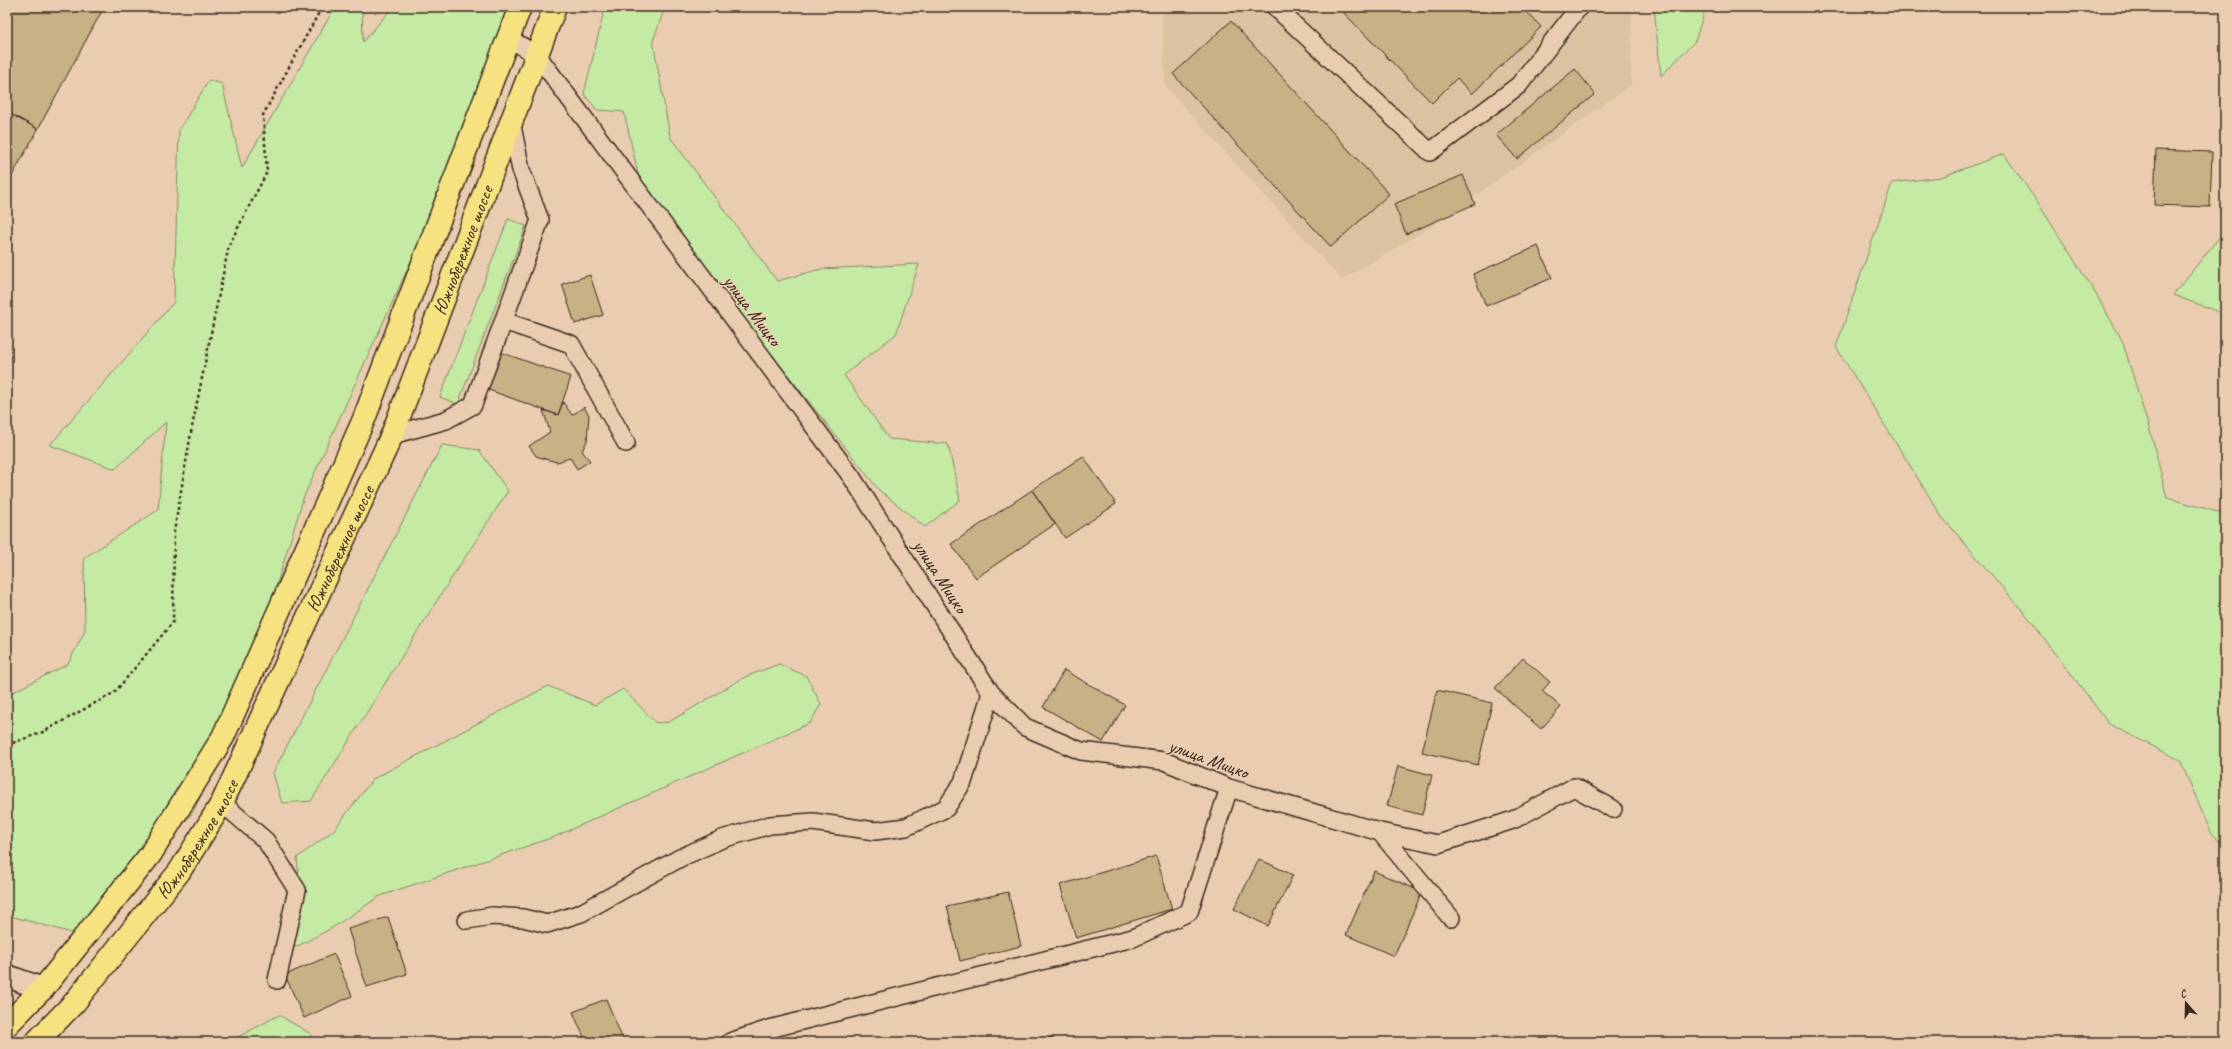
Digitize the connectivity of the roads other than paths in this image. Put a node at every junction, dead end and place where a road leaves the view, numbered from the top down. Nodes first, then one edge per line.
1 (520, 7) edge
2 (555, 7) edge
3 (1275, 7) edge
4 (1579, 7) edge
5 (508, 38) junction
6 (537, 55) junction
7 (511, 121) junction
8 (504, 321) junction
9 (392, 435) junction
10 (626, 443) dead end
11 (991, 693) junction
12 (1229, 788) junction
13 (222, 804) junction
14 (1613, 809) dead end
15 (1380, 832) junction
16 (1451, 918) dead end
17 (467, 920) dead end
18 (7, 976) edge
19 (277, 980) dead end
20 (43, 989) junction
21 (7, 1025) edge
22 (36, 1042) edge
23 (730, 1042) edge

1 - 5 highway, Южнобережное шоссе
2 - 6 highway, Южнобережное шоссе
3 - 4 lane
5 - 6 lane
5 - 20 highway, Южнобережное шоссе
6 - 7 highway, Южнобережное шоссе
6 - 11 lane, улица Мицко
7 - 8 lane
7 - 9 highway, Южнобережное шоссе
8 - 9 lane
8 - 10 lane
9 - 13 highway, Южнобережное шоссе
11 - 12 lane, улица Мицко
11 - 17 lane
12 - 15 lane, улица Мицко
12 - 23 lane
13 - 19 lane
13 - 22 highway, Южнобережное шоссе
14 - 15 lane, улица Мицко
15 - 16 lane
18 - 20 street
20 - 21 highway, Южнобережное шоссе

